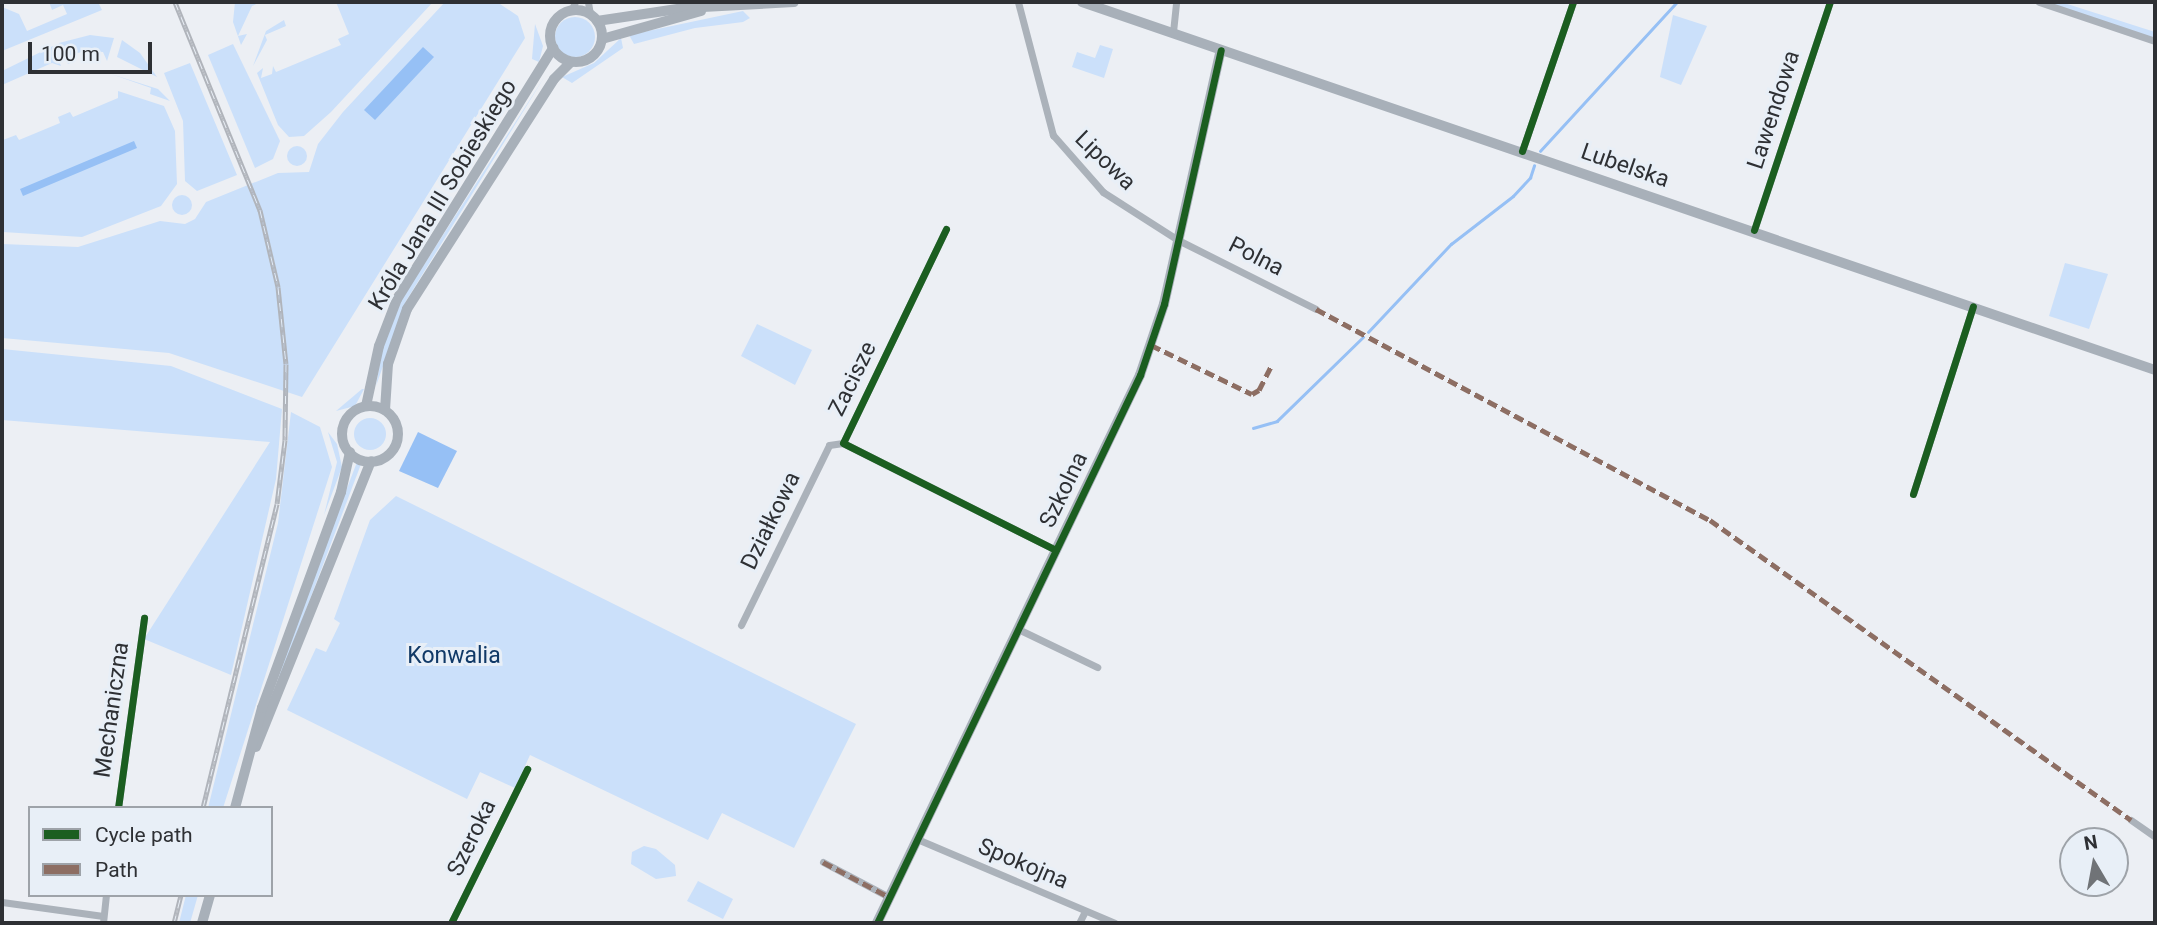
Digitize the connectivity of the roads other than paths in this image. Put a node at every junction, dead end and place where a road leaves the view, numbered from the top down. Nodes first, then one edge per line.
1 (589, 2) edge
2 (794, 2) edge
3 (1018, 2) edge
4 (1082, 2) edge
5 (1176, 2) edge
6 (1573, 2) edge
7 (1830, 2) edge
8 (2039, 2) edge
9 (573, 6) edge
10 (715, 8) junction
11 (594, 18) junction
12 (1173, 32) junction
13 (602, 40) junction
14 (2155, 41) edge
15 (553, 48) junction
16 (1221, 50) junction
17 (571, 62) junction
18 (1521, 151) junction
19 (946, 229) dead end
20 (1754, 230) junction
21 (1178, 240) junction
22 (1973, 306) junction
23 (1316, 309) dead end
24 (2155, 370) edge
25 (366, 406) junction
26 (385, 410) junction
27 (843, 443) junction
28 (350, 452) junction
29 (371, 461) junction
30 (1913, 494) dead end
31 (1056, 550) junction
32 (144, 618) dead end
33 (741, 625) dead end
34 (1018, 629) junction
35 (1097, 667) dead end
36 (527, 769) dead end
37 (247, 770) junction
38 (118, 806) edge
39 (236, 806) edge
40 (2132, 820) dead end
41 (2155, 837) edge
42 (917, 839) junction
43 (823, 862) dead end
44 (106, 897) edge
45 (209, 897) edge
46 (889, 898) junction
47 (2, 902) edge
48 (1085, 911) junction
49 (103, 920) edge
50 (202, 923) edge
51 (451, 923) edge
52 (877, 923) edge
53 (1079, 923) edge
54 (1115, 923) edge

1 - 11 street
2 - 10 main road
3 - 21 street, Lipowa
4 - 12 main road, Lubelska
5 - 12 street
6 - 18 street
7 - 20 street, Lawendowa
8 - 14 street
9 - 11 main road
9 - 15 main road
10 - 11 main road
10 - 13 main road
11 - 13 main road
12 - 16 main road, Lubelska
13 - 17 main road
15 - 17 main road
15 - 25 main road, Króla Jana III Sobieskiego
16 - 18 main road, Lubelska
16 - 21 main road, Szkolna
17 - 26 main road, Króla Jana III Sobieskiego
18 - 20 main road, Lubelska
19 - 27 street, Zacisze
20 - 22 main road, Lubelska
21 - 23 street, Polna
21 - 31 main road, Szkolna
22 - 24 main road, Lubelska
22 - 30 street
25 - 26 main road
25 - 28 main road
26 - 29 main road
27 - 31 street, Zacisze
27 - 33 street, Działkowa
28 - 29 main road
28 - 37 main road
29 - 37 main road
31 - 34 main road, Szkolna
32 - 38 street, Mechaniczna
34 - 35 street
34 - 42 main road, Szkolna
36 - 51 street, Szeroka
37 - 39 main road
40 - 41 street
42 - 46 main road, Szkolna
42 - 48 street, Spokojna
43 - 46 street
44 - 49 street
45 - 50 main road
46 - 52 main road, Szkolna
47 - 49 street
48 - 53 street
48 - 54 street, Spokojna

